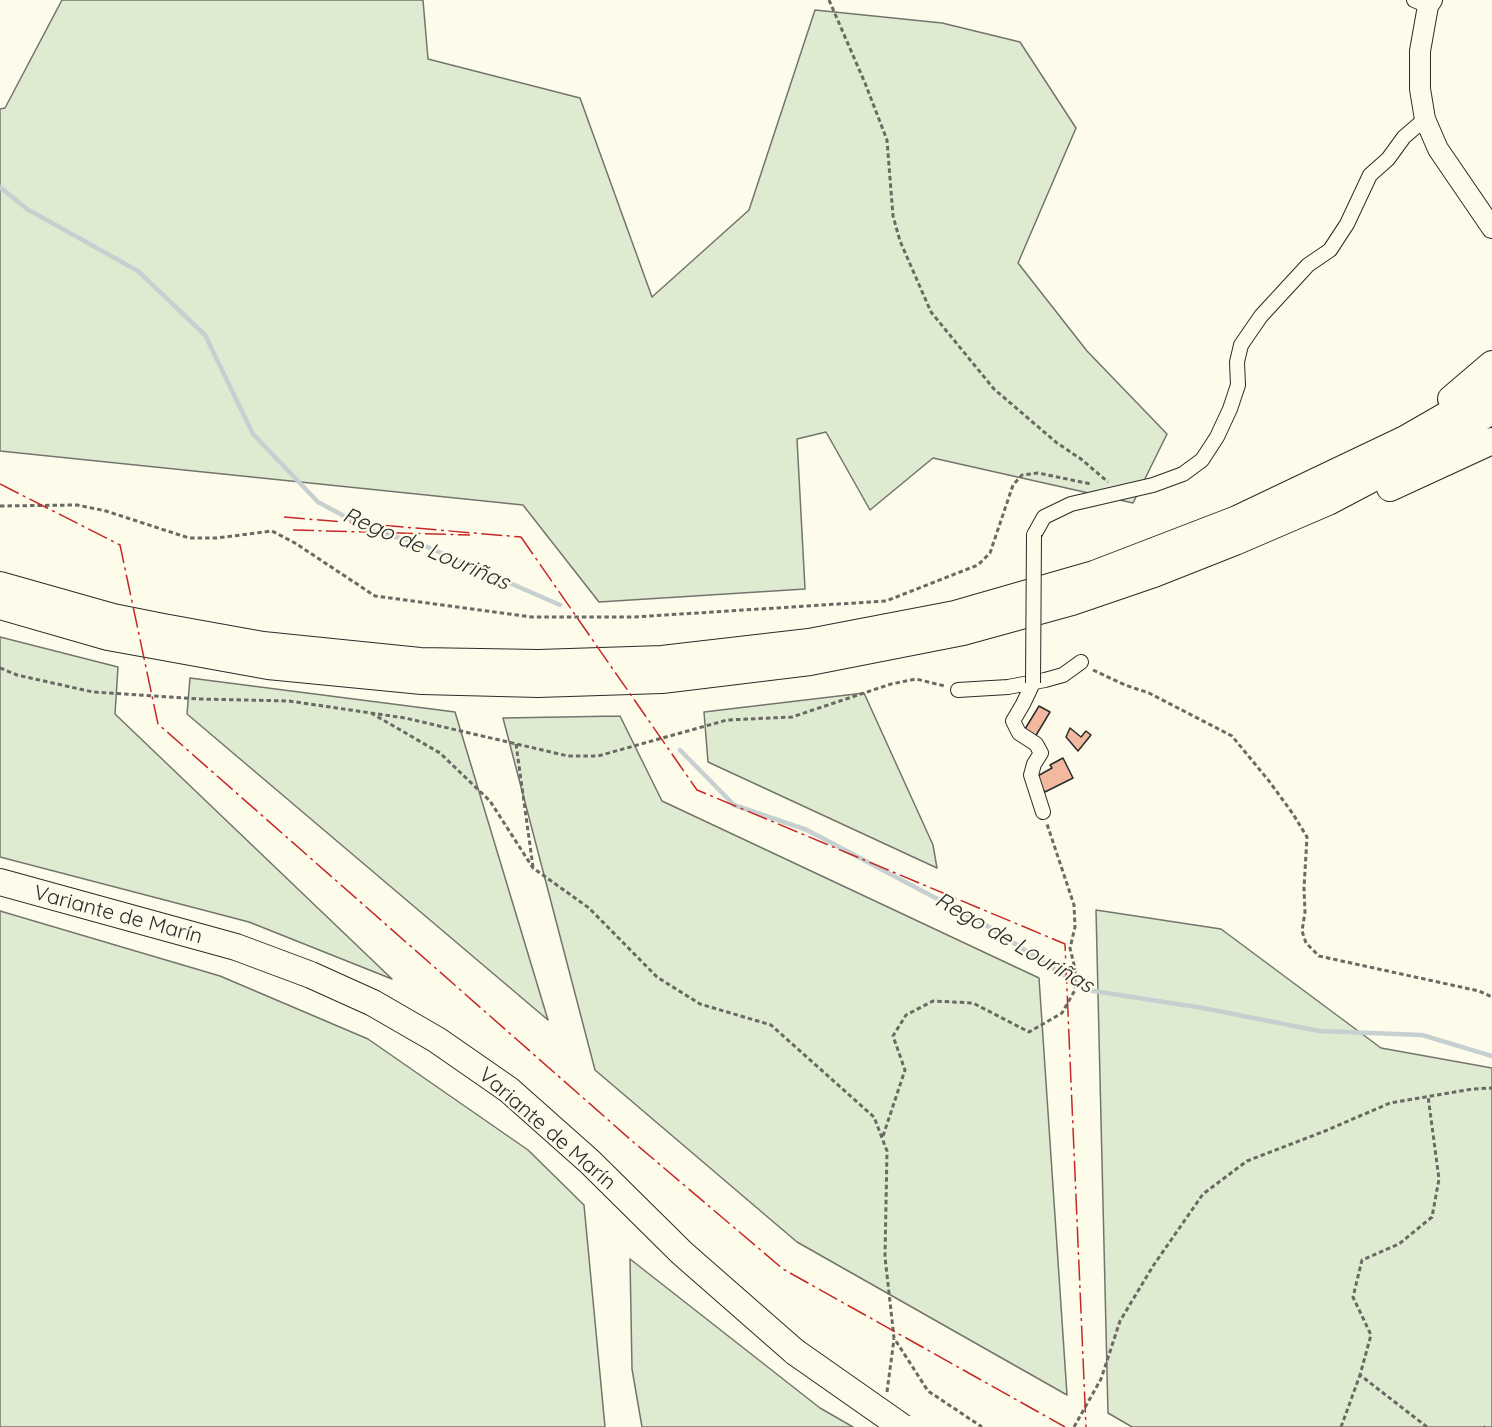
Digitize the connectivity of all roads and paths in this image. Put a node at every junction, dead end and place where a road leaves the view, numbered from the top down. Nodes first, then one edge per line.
1 (829, 0) edge
2 (1424, 2) edge
3 (1425, 119) junction
4 (1492, 228) edge
5 (1492, 364) edge
6 (1492, 389) edge
7 (1492, 411) edge
8 (1405, 439) junction
9 (1492, 441) edge
10 (1096, 485) dead end
11 (1103, 485) dead end
12 (0, 506) edge
13 (1235, 542) junction
14 (0, 585) edge
15 (0, 606) edge
16 (1081, 662) joint
17 (0, 668) edge
18 (1033, 683) junction
19 (958, 690) joint
20 (370, 713) junction
21 (516, 744) junction
22 (1043, 812) joint
23 (533, 868) junction
24 (0, 882) edge
25 (1492, 997) edge
26 (1492, 1088) edge
27 (1428, 1096) junction
28 (882, 1138) junction
29 (894, 1338) junction
30 (1360, 1375) junction
31 (887, 1394) dead end
32 (902, 1427) edge
33 (982, 1427) edge
34 (1074, 1427) edge
35 (1341, 1427) edge
36 (1427, 1427) edge

1 - 11 path
2 - 3 street
3 - 4 street
3 - 18 street, bridge
5 - 8 highway
6 - 8 highway
7 - 13 highway
8 - 14 highway
9 - 13 highway
10 - 12 path
13 - 15 highway
16 - 18 street
16 - 25 path
17 - 20 path
18 - 19 street
18 - 22 street
19 - 21 path
20 - 21 path
20 - 23 path
21 - 23 path
22 - 28 path
23 - 28 path
24 - 32 highway, Variante de Marín, bridge
26 - 27 path
27 - 30 path
27 - 34 path
28 - 29 path
29 - 31 path
29 - 33 path
30 - 35 path
30 - 36 path

